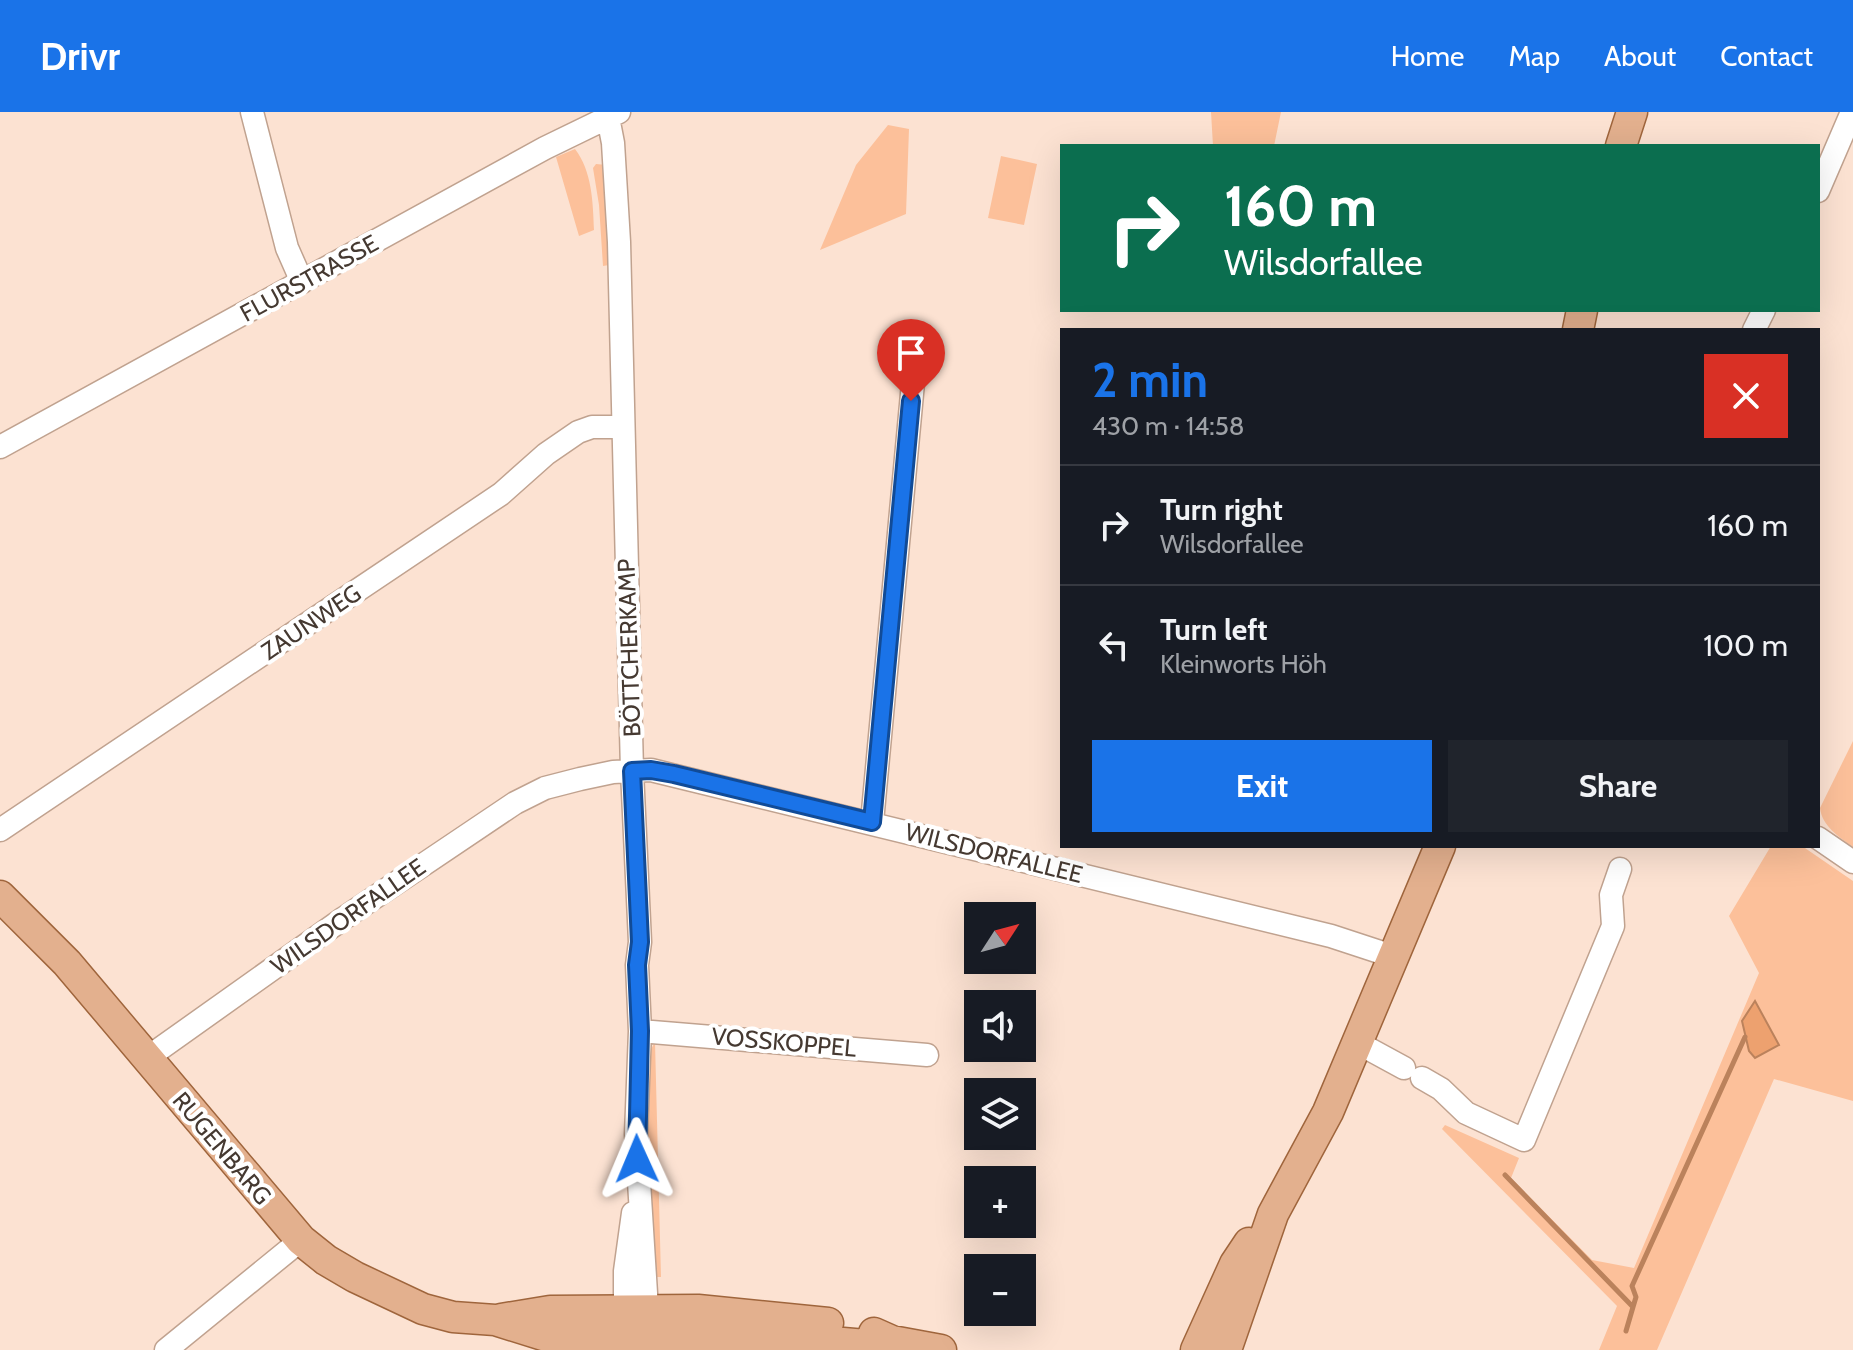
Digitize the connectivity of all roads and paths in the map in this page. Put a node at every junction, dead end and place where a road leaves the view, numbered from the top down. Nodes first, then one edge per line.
1 (252, 112) edge
2 (1632, 112) edge
3 (1852, 112) edge
4 (611, 114) edge
5 (1622, 144) edge
6 (1820, 186) edge
7 (302, 282) junction
8 (913, 383) dead end
9 (623, 427) junction
10 (0, 447) edge
11 (632, 771) junction
12 (872, 822) junction
13 (0, 830) edge
14 (1820, 839) edge
15 (1439, 848) edge
16 (1853, 862) edge
17 (1620, 869) dead end
18 (0, 896) edge
19 (1395, 957) junction
20 (640, 1031) junction
21 (1358, 1043) junction
22 (927, 1055) dead end
23 (147, 1058) junction
24 (1273, 1214) junction
25 (301, 1240) junction
26 (637, 1334) edge
27 (166, 1350) edge
28 (941, 1350) edge
29 (1196, 1350) edge
30 (1226, 1350) edge

1 - 7 street
2 - 5 main road
3 - 6 street
4 - 7 street, FLURSTRASSE
4 - 9 street, BÖTTCHERKAMP
7 - 10 street, FLURSTRASSE
8 - 12 street
9 - 11 street, BÖTTCHERKAMP
9 - 13 street, ZAUNWEG
11 - 12 street, WILSDORFALLEE
11 - 20 street, BÖTTCHERKAMP
11 - 23 street, WILSDORFALLEE
12 - 19 street, WILSDORFALLEE
14 - 16 street
15 - 19 main road
17 - 21 street
18 - 23 main road, RUGENBARG
19 - 21 main road
20 - 22 street, VOSSKOPPEL
20 - 26 street, BÖTTCHERKAMP
21 - 24 main road
23 - 25 main road, RUGENBARG
24 - 29 main road
24 - 30 main road
25 - 26 main road, RUGENBARG
25 - 27 street
26 - 28 main road, RUGENBARG

